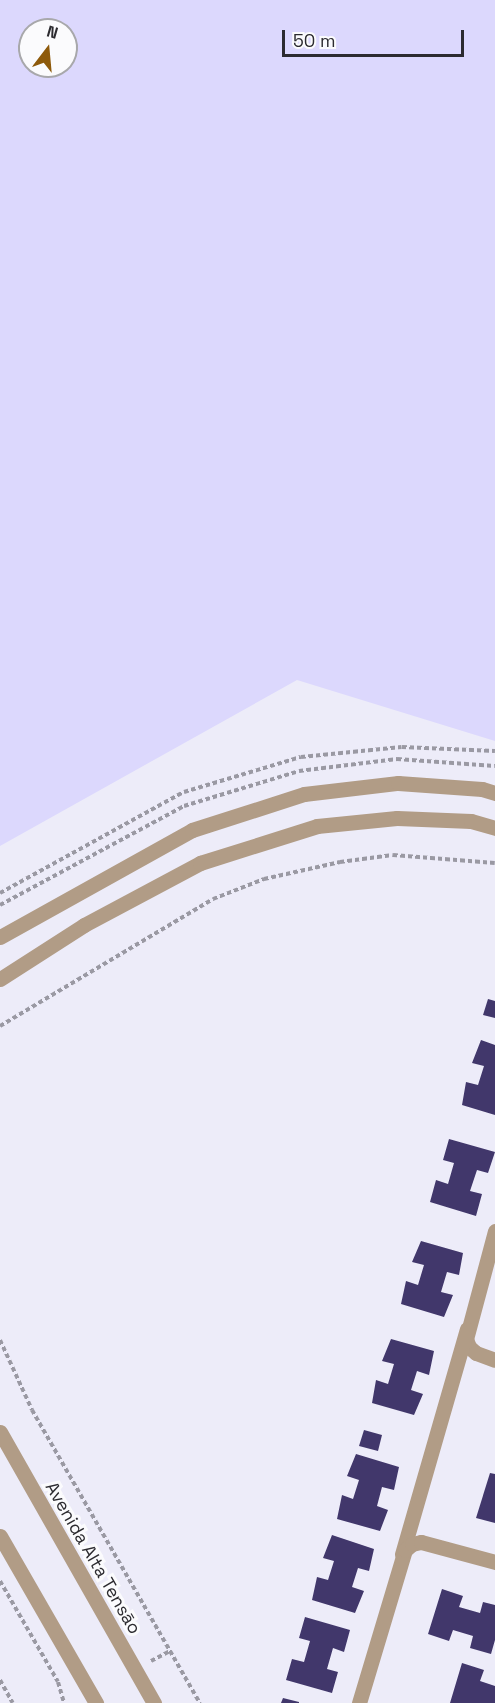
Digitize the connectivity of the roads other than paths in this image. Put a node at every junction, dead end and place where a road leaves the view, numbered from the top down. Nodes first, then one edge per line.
1 (495, 793) edge
2 (495, 828) edge
3 (0, 937) edge
4 (0, 979) edge
5 (495, 1231) edge
6 (467, 1329) junction
7 (495, 1360) edge
8 (0, 1432) edge
9 (0, 1536) edge
10 (401, 1558) junction
11 (495, 1562) edge
12 (96, 1703) edge
13 (154, 1703) edge
14 (359, 1703) edge

1 - 3 street
2 - 4 street
5 - 6 street
6 - 7 street
6 - 10 street
8 - 13 street, Avenida Alta Tensāo
9 - 12 street
10 - 11 street
10 - 14 street

